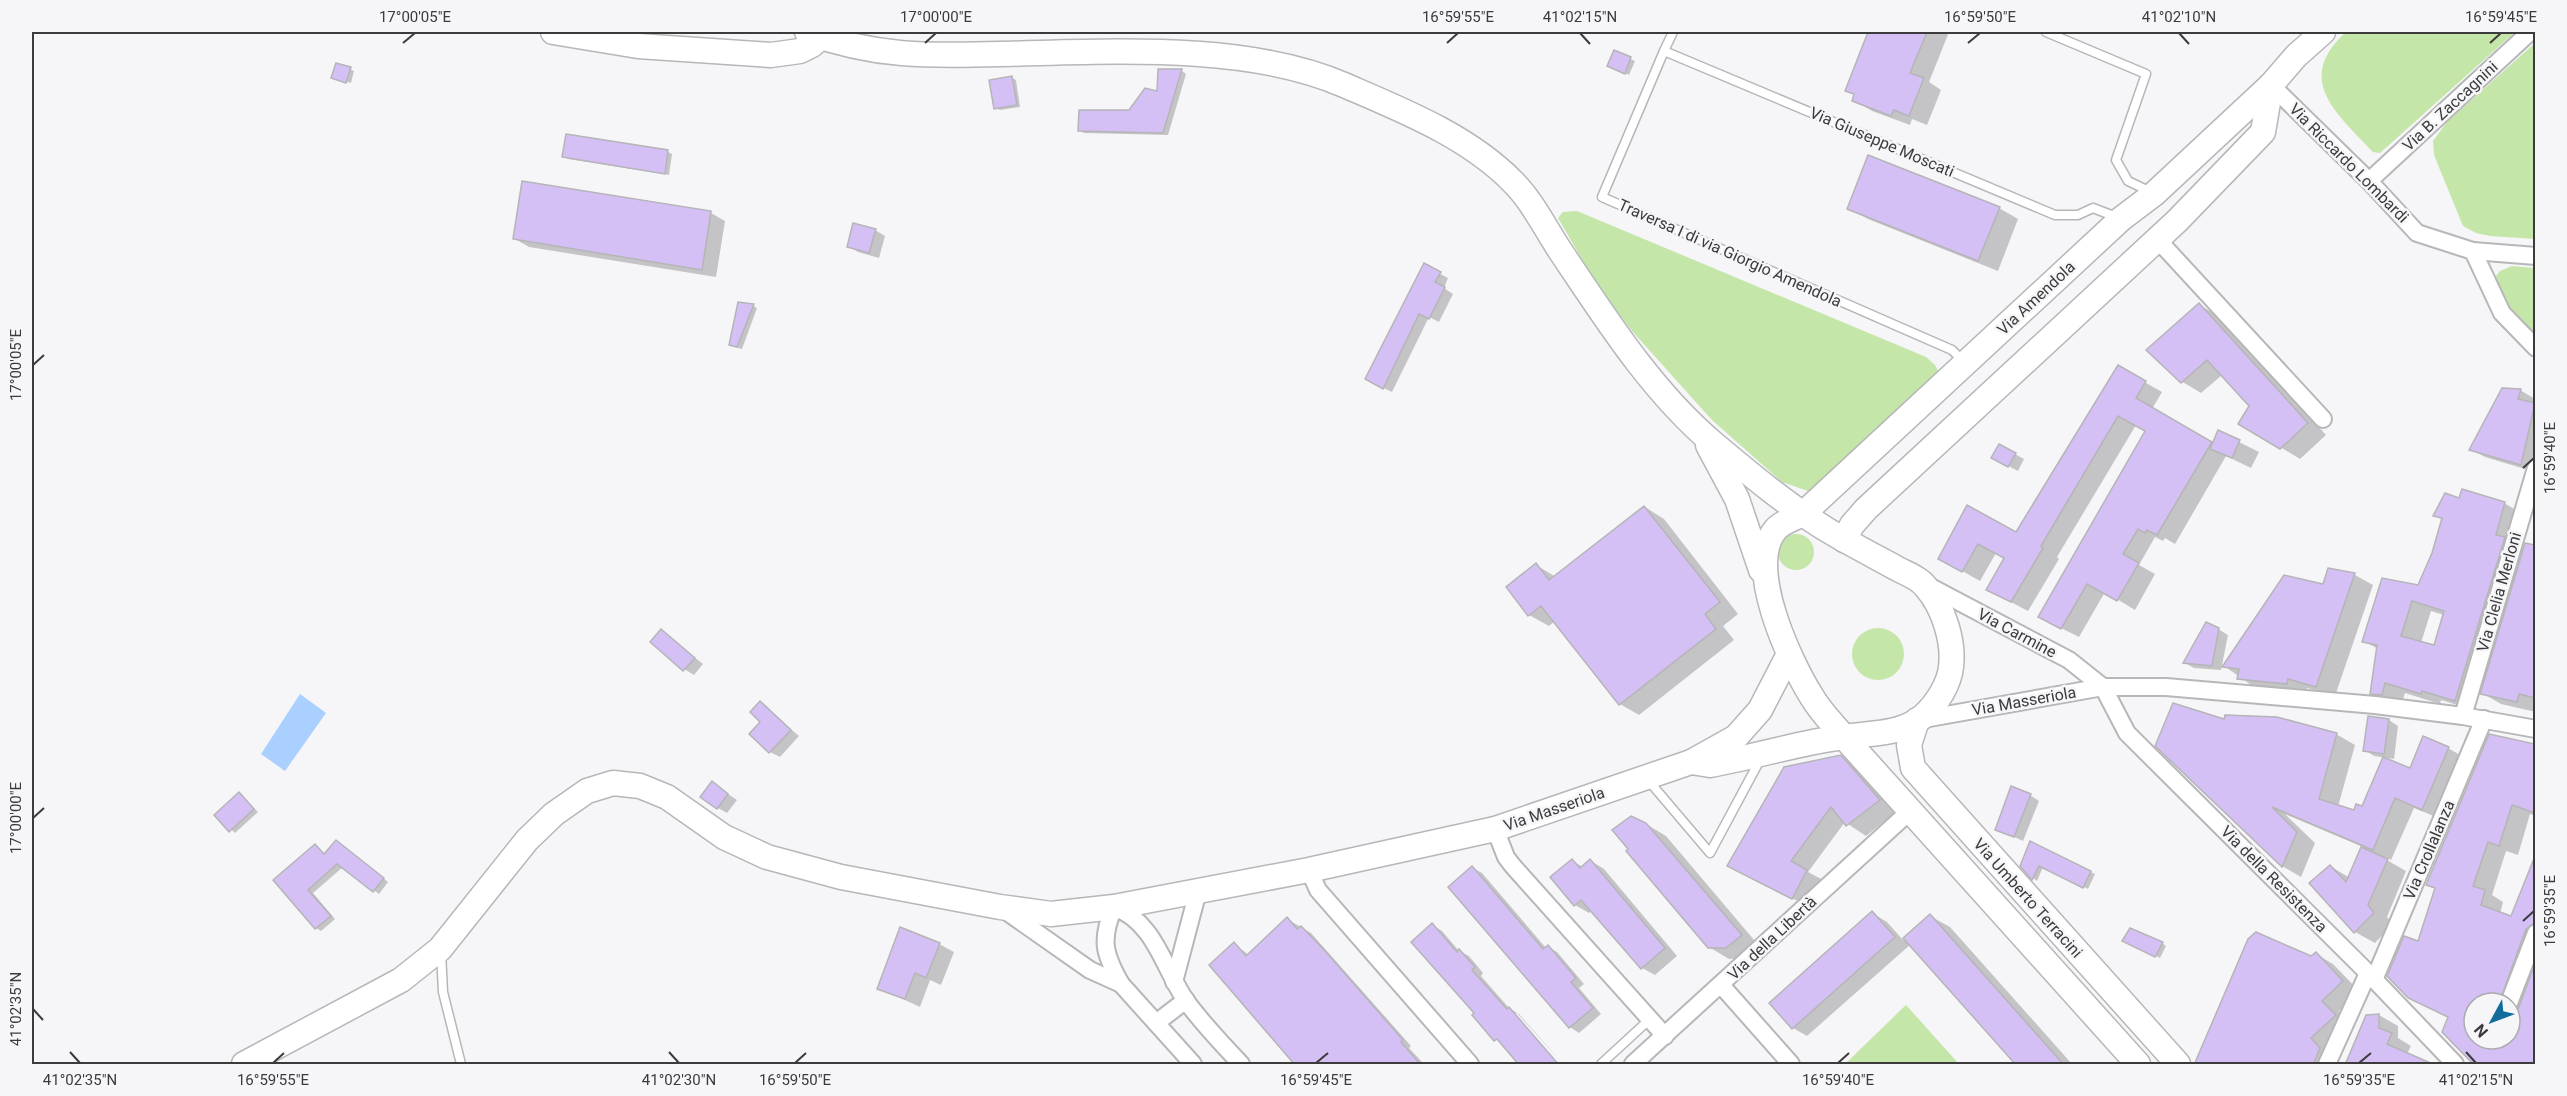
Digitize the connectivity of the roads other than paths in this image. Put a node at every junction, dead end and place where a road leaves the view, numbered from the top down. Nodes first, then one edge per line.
1 (553, 32) edge
2 (1672, 32) edge
3 (2046, 32) edge
4 (2323, 32) edge
5 (2530, 32) edge
6 (814, 34) edge
7 (1664, 51) junction
8 (2271, 85) junction
9 (2369, 182) junction
10 (2154, 194) junction
11 (2121, 219) junction
12 (2157, 239) junction
13 (2473, 251) junction
14 (2535, 256) edge
15 (2535, 348) edge
16 (1965, 364) junction
17 (2323, 419) dead end
18 (1701, 433) junction
19 (2534, 477) edge
20 (1804, 513) junction
21 (1844, 540) junction
22 (1765, 580) junction
23 (1924, 584) junction
24 (1788, 654) junction
25 (2103, 687) junction
26 (2463, 716) junction
27 (2484, 719) junction
28 (1917, 720) junction
29 (2535, 729) edge
30 (1844, 736) junction
31 (1763, 755) junction
32 (1691, 762) junction
33 (1645, 777) junction
34 (1910, 811) junction
35 (1495, 830) junction
36 (1309, 870) junction
37 (1198, 891) junction
38 (1000, 907) junction
39 (1114, 907) junction
40 (2535, 933) edge
41 (440, 949) junction
42 (2371, 976) junction
43 (1174, 982) junction
44 (1121, 984) junction
45 (1721, 986) junction
46 (2513, 991) edge
47 (1186, 1000) junction
48 (1650, 1019) junction
49 (1156, 1023) junction
50 (1665, 1036) junction
51 (244, 1065) edge
52 (461, 1065) edge
53 (1193, 1065) edge
54 (1241, 1065) edge
55 (1470, 1065) edge
56 (1601, 1065) edge
57 (1633, 1065) edge
58 (1791, 1065) edge
59 (2138, 1065) edge
60 (2178, 1065) edge
61 (2327, 1065) edge
62 (2455, 1065) edge

1 - 6 street
2 - 7 lane
3 - 10 lane
4 - 8 street, Via Amendola
5 - 9 street, Via B. Zaccagnini
6 - 18 street
7 - 11 lane, Via Giuseppe Moscati
7 - 16 lane, Traversa I di via Giorgio Amendola
8 - 9 street, Via Riccardo Lombardi
8 - 10 street, Via Amendola
8 - 12 street
9 - 13 street, Via Riccardo Lombardi
10 - 11 street, Via Amendola
11 - 16 street, Via Amendola
12 - 17 street
12 - 21 street
13 - 14 street, Via Riccardo Lombardi
13 - 15 street
16 - 20 street, Via Amendola
18 - 20 street, Via Carmine
18 - 22 street
19 - 26 street, Via Clelia Merloni
20 - 21 street, Via Carmine
20 - 22 street
21 - 23 street, Via Carmine
22 - 24 street
23 - 25 street, Via Carmine
23 - 28 street
24 - 30 street
24 - 32 street
25 - 26 street
25 - 28 street, Via Masseriola
25 - 42 street, Via della Resistenza
26 - 27 street
27 - 29 street
27 - 42 street, Via Crollalanza
28 - 30 street, Via Masseriola
28 - 60 street, Via Umberto Terracini
30 - 31 street, Via Masseriola
30 - 34 street, Via Umberto Terracini
31 - 32 street, Via Masseriola
31 - 33 lane
32 - 33 street, Via Masseriola
33 - 35 street, Via Masseriola
34 - 45 street, Via della Libertà
34 - 59 street, Via Umberto Terracini
35 - 36 street, Via Masseriola
35 - 48 street
36 - 37 street, Via Masseriola
36 - 55 street
37 - 39 street, Via Masseriola
37 - 43 street
38 - 39 street, Via Masseriola
38 - 41 street, Via Masseriola
38 - 44 street
39 - 43 street
39 - 44 street
40 - 46 street
41 - 51 street, Via Masseriola
41 - 52 lane
42 - 61 street, Via Crollalanza
42 - 62 street, Via della Resistenza
43 - 47 street
44 - 49 street
45 - 50 street, Via della Libertà
45 - 58 street
47 - 49 street
47 - 54 street
48 - 50 street
48 - 56 lane
49 - 53 street
50 - 57 street, Via della Libertà

